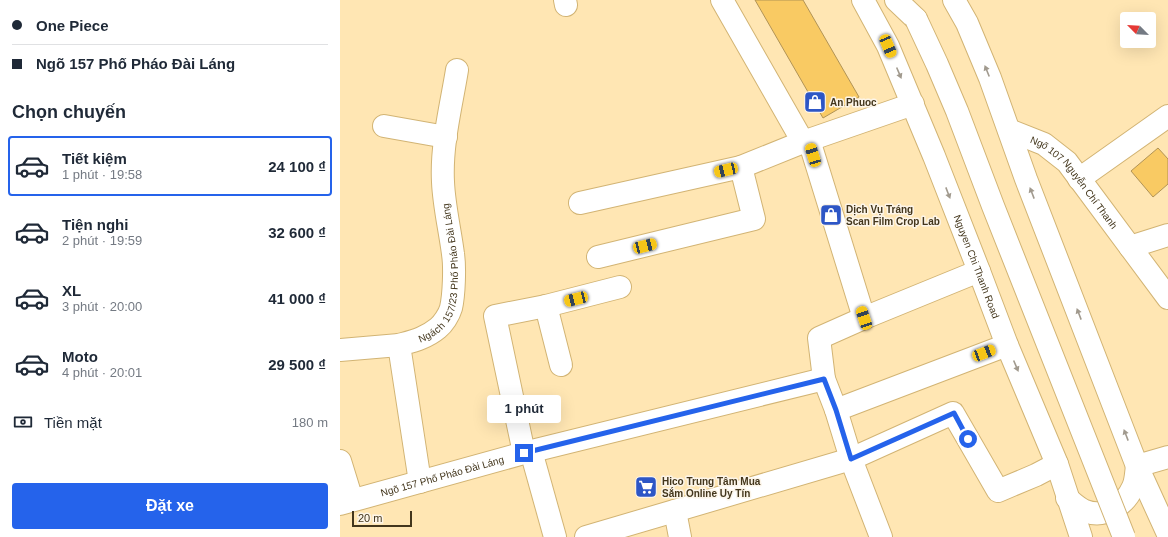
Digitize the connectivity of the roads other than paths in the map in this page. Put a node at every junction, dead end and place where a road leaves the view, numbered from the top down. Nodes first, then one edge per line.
1 (722, 0) edge
2 (863, 0) edge
3 (896, 0) edge
4 (954, 0) edge
5 (913, 9) edge
6 (457, 70) dead end
7 (912, 104) junction
8 (1168, 116) edge
9 (384, 126) dead end
10 (1009, 130) junction
11 (446, 137) junction
12 (806, 141) junction
13 (741, 167) junction
14 (1079, 179) junction
15 (580, 202) dead end
16 (1168, 235) edge
17 (1130, 247) junction
18 (598, 257) dead end
19 (979, 271) junction
20 (620, 287) dead end
21 (1168, 298) edge
22 (546, 306) junction
23 (864, 318) junction
24 (399, 345) junction
25 (1007, 345) junction
26 (340, 350) edge
27 (561, 365) dead end
28 (824, 379) junction
29 (836, 410) junction
30 (528, 452) junction
31 (1168, 458) edge
32 (851, 459) junction
33 (340, 460) edge
34 (1057, 464) junction
35 (1137, 466) junction
36 (420, 482) junction
37 (1067, 498) junction
38 (346, 502) edge
39 (675, 511) junction
40 (1162, 515) edge
41 (1168, 534) edge
42 (555, 537) edge
43 (586, 537) edge
44 (680, 537) edge
45 (880, 537) edge
46 (1081, 537) edge
47 (1124, 537) edge

1 - 12 main road
2 -> 7 main road, Nguyen Chi Thanh Road
3 - 5 main road
10 -> 4 main road
5 - 47 main road, bridge
6 - 11 main road, Ngách 157/23 Phố Pháo Đài Láng
7 - 12 main road
7 -> 19 main road, Nguyen Chi Thanh Road
8 - 14 main road
9 - 11 main road
10 - 14 main road, Ngõ 107 Nguyễn Chí Thanh
35 -> 10 main road
11 - 24 main road, Ngách 157/23 Phố Pháo Đài Láng
12 - 13 main road
12 - 23 main road
13 - 15 main road
13 - 18 main road
14 - 17 main road, Ngõ 107 Nguyễn Chí Thanh
16 - 17 main road
17 - 21 main road, Ngõ 107 Nguyễn Chí Thanh
19 - 23 main road
19 - 25 main road, Nguyen Chi Thanh Road
20 - 22 main road
22 - 27 main road
22 - 30 main road
23 - 28 main road
24 - 26 main road
24 - 36 main road, Ngách 157/23 Phố Pháo Đài Láng
25 - 29 main road
25 -> 34 main road, Nguyen Chi Thanh Road
28 - 29 main road
28 - 30 main road, Ngõ 157 Phố Pháo Đài Láng
29 - 32 main road
30 - 36 main road, Ngõ 157 Phố Pháo Đài Láng
30 - 42 main road
31 - 35 main road
32 - 34 main road
32 - 39 main road
32 - 45 main road
33 - 38 main road
34 - 37 main road, Nguyen Chi Thanh Road
35 - 37 main road
35 - 40 main road
36 - 38 main road, Ngõ 157 Phố Pháo Đài Láng
37 - 46 main road, Nguyen Chi Thanh Road
39 - 43 main road
39 - 44 main road
40 - 41 main road

